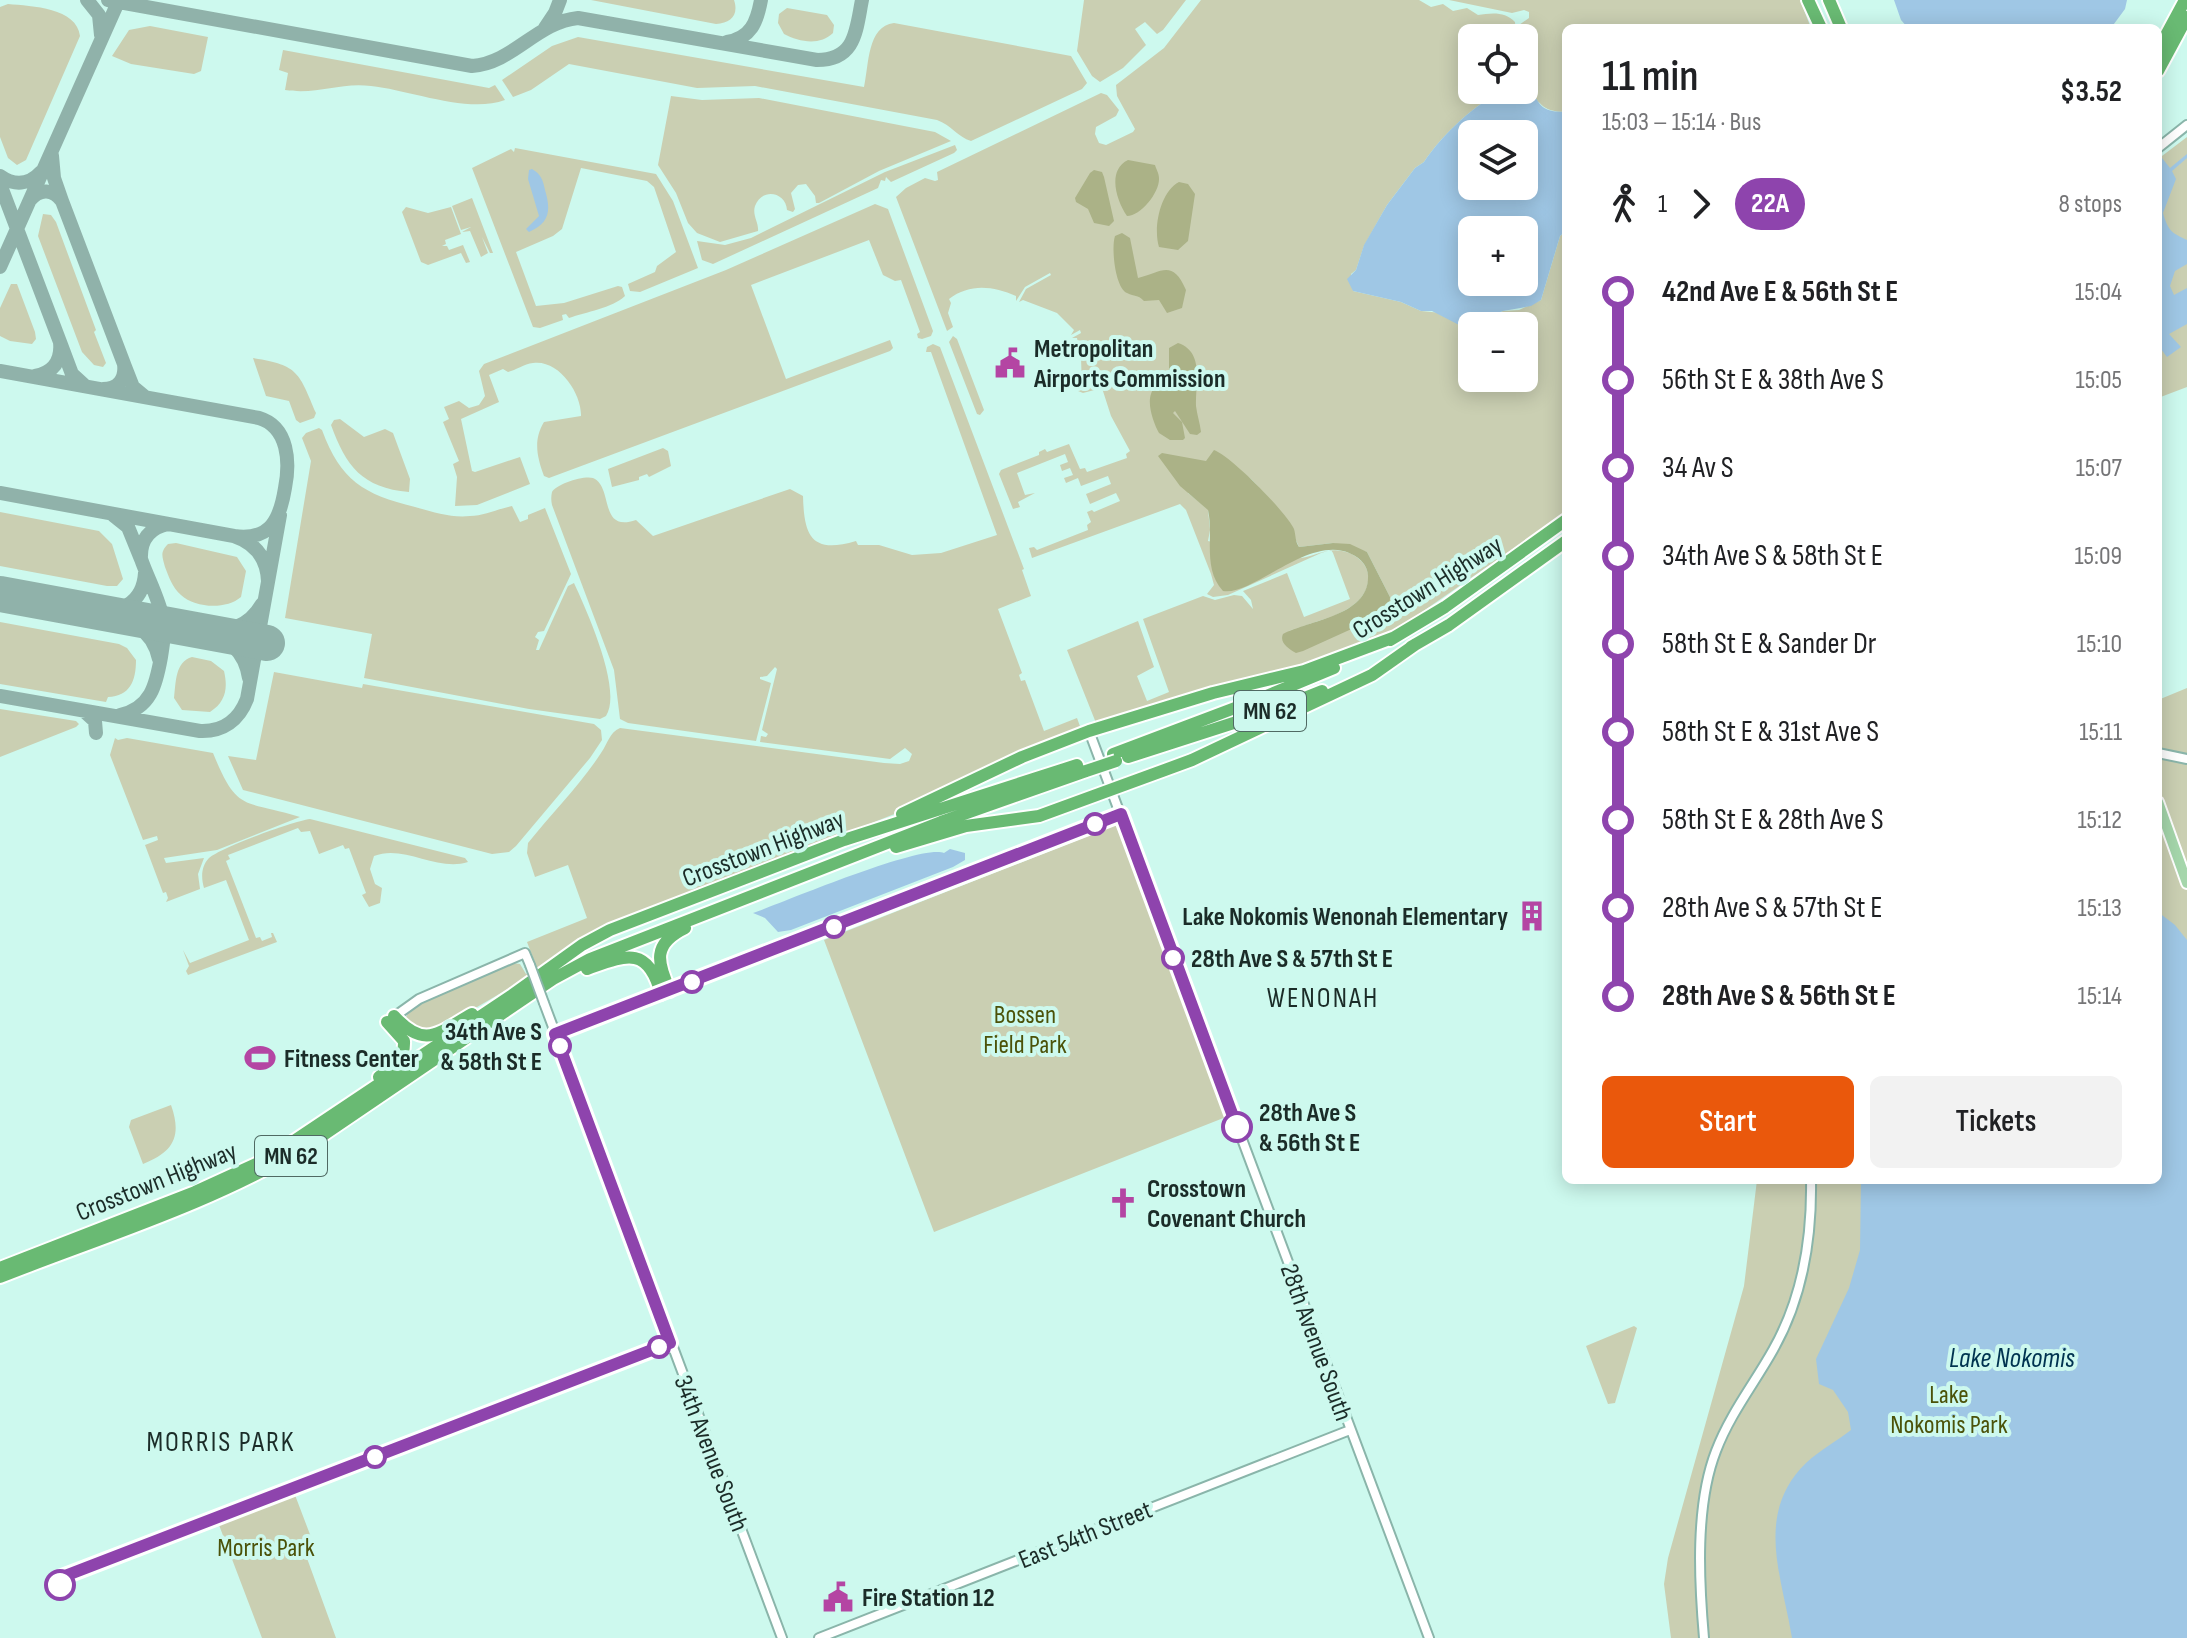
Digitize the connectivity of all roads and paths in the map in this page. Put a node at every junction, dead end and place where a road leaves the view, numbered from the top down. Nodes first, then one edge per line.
1 (1806, 0) edge
2 (2185, 1) edge
3 (1830, 2) edge
4 (2187, 17) edge
5 (1812, 24) edge
6 (1819, 24) edge
7 (1841, 24) edge
8 (2162, 35) edge
9 (2162, 59) edge
10 (2162, 61) edge
11 (2187, 125) edge
12 (2162, 145) edge
13 (1562, 523) edge
14 (1562, 544) edge
15 (1395, 637) junction
16 (1416, 644) junction
17 (1089, 731) junction
18 (2162, 754) edge
19 (1115, 757) junction
20 (2187, 759) edge
21 (1085, 767) junction
22 (1112, 790) junction
23 (2162, 813) edge
24 (1121, 814) junction
25 (844, 840) junction
26 (843, 860) junction
27 (2187, 883) edge
28 (759, 893) junction
29 (553, 979) junction
30 (666, 992) junction
31 (511, 996) junction
32 (391, 1019) junction
33 (555, 1034) junction
34 (299, 1140) junction
35 (1811, 1184) edge
36 (0, 1268) edge
37 (0, 1277) edge
38 (1350, 1430) junction
39 (782, 1638) edge
40 (819, 1638) edge
41 (1429, 1638) edge
42 (1704, 1638) edge

1 - 5 highway
1 - 6 highway
2 - 8 highway
2 - 9 highway
3 - 7 highway
4 - 10 highway
11 - 12 street
13 - 15 highway, Crosstown Highway / MN 62
14 - 16 highway, Crosstown Highway / MN 62
15 - 17 highway
15 - 19 highway, Crosstown Highway / MN 62
16 - 19 highway, Crosstown Highway / MN 62
16 - 22 highway
17 - 22 street, 28th Avenue South
17 - 25 highway
18 - 20 street
19 - 21 highway, Crosstown Highway / MN 62
21 - 25 highway, Crosstown Highway / MN 62
21 - 26 highway, Crosstown Highway / MN 62
22 - 24 street, 28th Avenue South
22 - 26 highway
23 - 27 main road
24 - 30 street
24 - 38 street, 28th Avenue South
25 - 31 highway, Crosstown Highway / MN 62
26 - 28 highway, Crosstown Highway / MN 62
28 - 29 highway, Crosstown Highway / MN 62
28 - 30 highway
29 - 30 highway
29 - 37 highway, Crosstown Highway / MN 62
30 - 33 street
31 - 32 highway
31 - 34 highway, Crosstown Highway / MN 62
32 - 33 street, 34th Avenue South, bridge
32 - 34 highway
33 - 39 street, 34th Avenue South
34 - 36 highway, Crosstown Highway / MN 62
35 - 42 street
38 - 40 street, East 54th Street
38 - 41 street, 28th Avenue South

